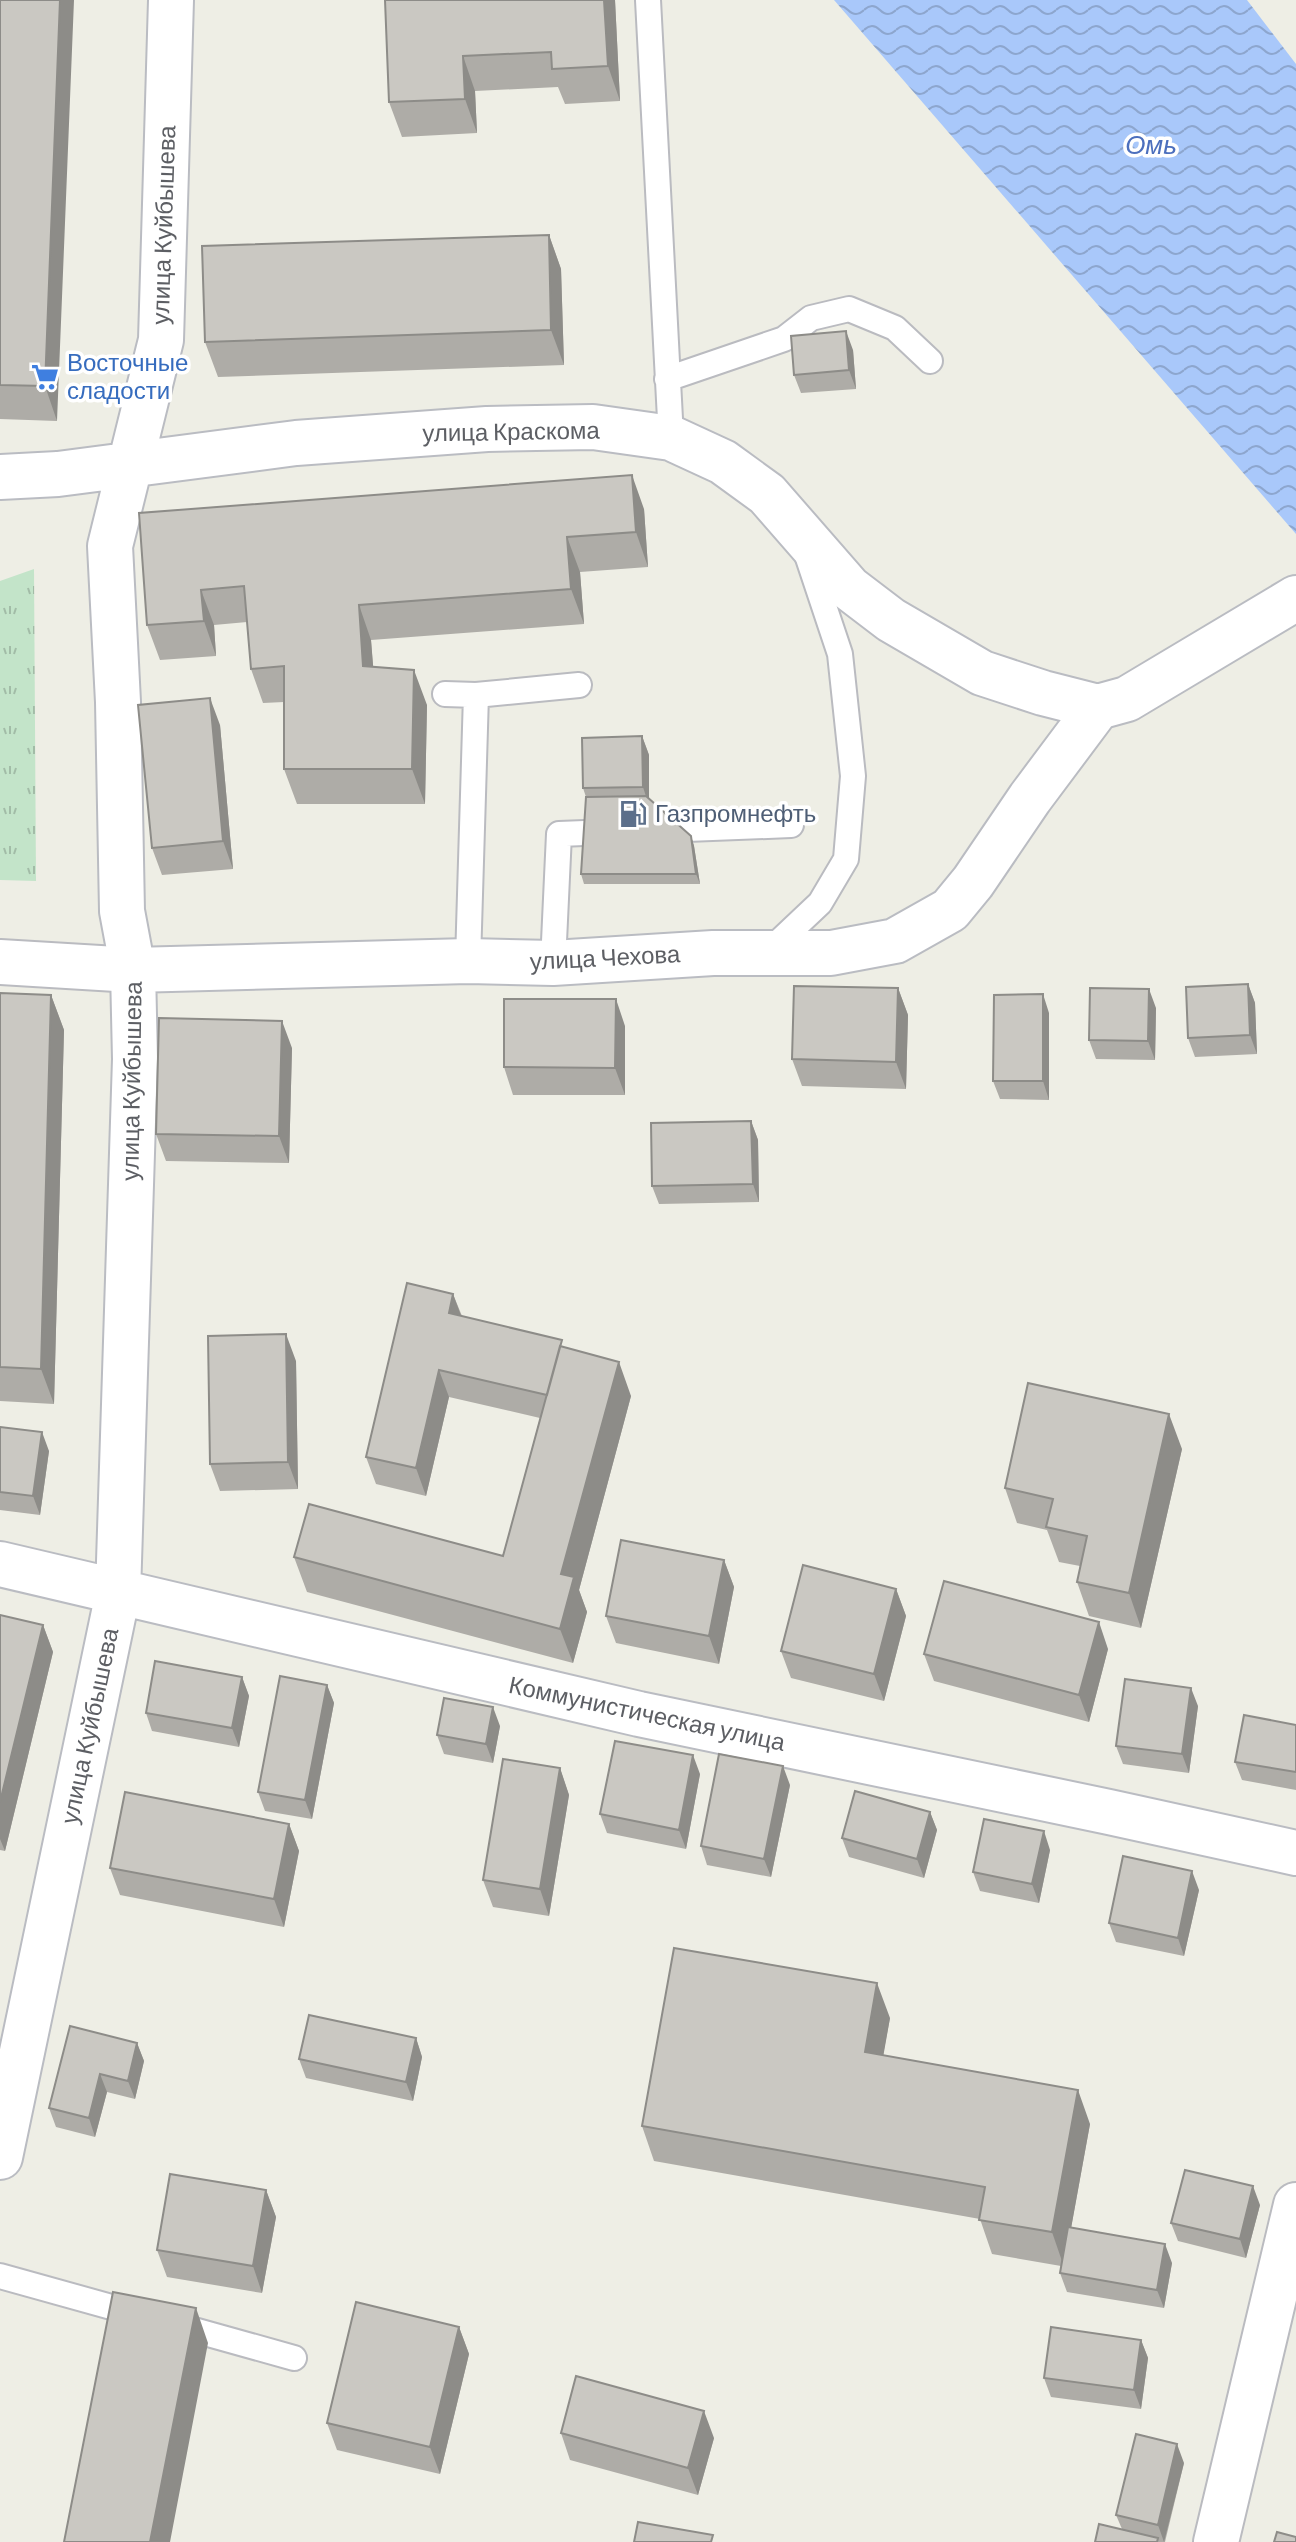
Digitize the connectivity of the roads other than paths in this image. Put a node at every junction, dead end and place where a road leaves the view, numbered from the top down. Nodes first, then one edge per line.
1 (171, 0) edge
2 (648, 0) edge
3 (930, 361) dead end
4 (667, 379) junction
5 (671, 438) junction
6 (131, 463) junction
7 (0, 477) edge
8 (798, 527) junction
9 (1296, 598) edge
10 (579, 685) dead end
11 (445, 694) dead end
12 (476, 695) junction
13 (1112, 703) junction
14 (791, 825) dead end
15 (767, 953) junction
16 (468, 961) junction
17 (0, 962) edge
18 (553, 963) junction
19 (133, 970) junction
20 (0, 1564) edge
21 (118, 1593) junction
22 (1296, 1853) edge
23 (0, 2157) edge
24 (1296, 2205) edge
25 (0, 2276) edge
26 (294, 2358) dead end
27 (1216, 2542) edge

1 - 6 street, улица Куйбышева
2 - 4 lane
3 - 4 lane
4 - 5 lane
5 - 6 street, улица Краскома
5 - 8 street, улица Краскома
6 - 7 street, улица Краскома
6 - 19 street, улица Куйбышева
8 - 13 street, улица Краскома
8 - 15 lane
9 - 13 street
10 - 12 lane
11 - 12 lane
12 - 16 lane
13 - 15 street, улица Чехова
14 - 18 lane
15 - 18 street, улица Чехова
16 - 18 street, улица Чехова
16 - 19 street, улица Чехова
17 - 19 street, улица Чехова
19 - 21 street, улица Куйбышева
20 - 21 street, Коммунистическая улица
21 - 22 street, Коммунистическая улица
21 - 23 street, улица Куйбышева
24 - 27 street
25 - 26 lane

